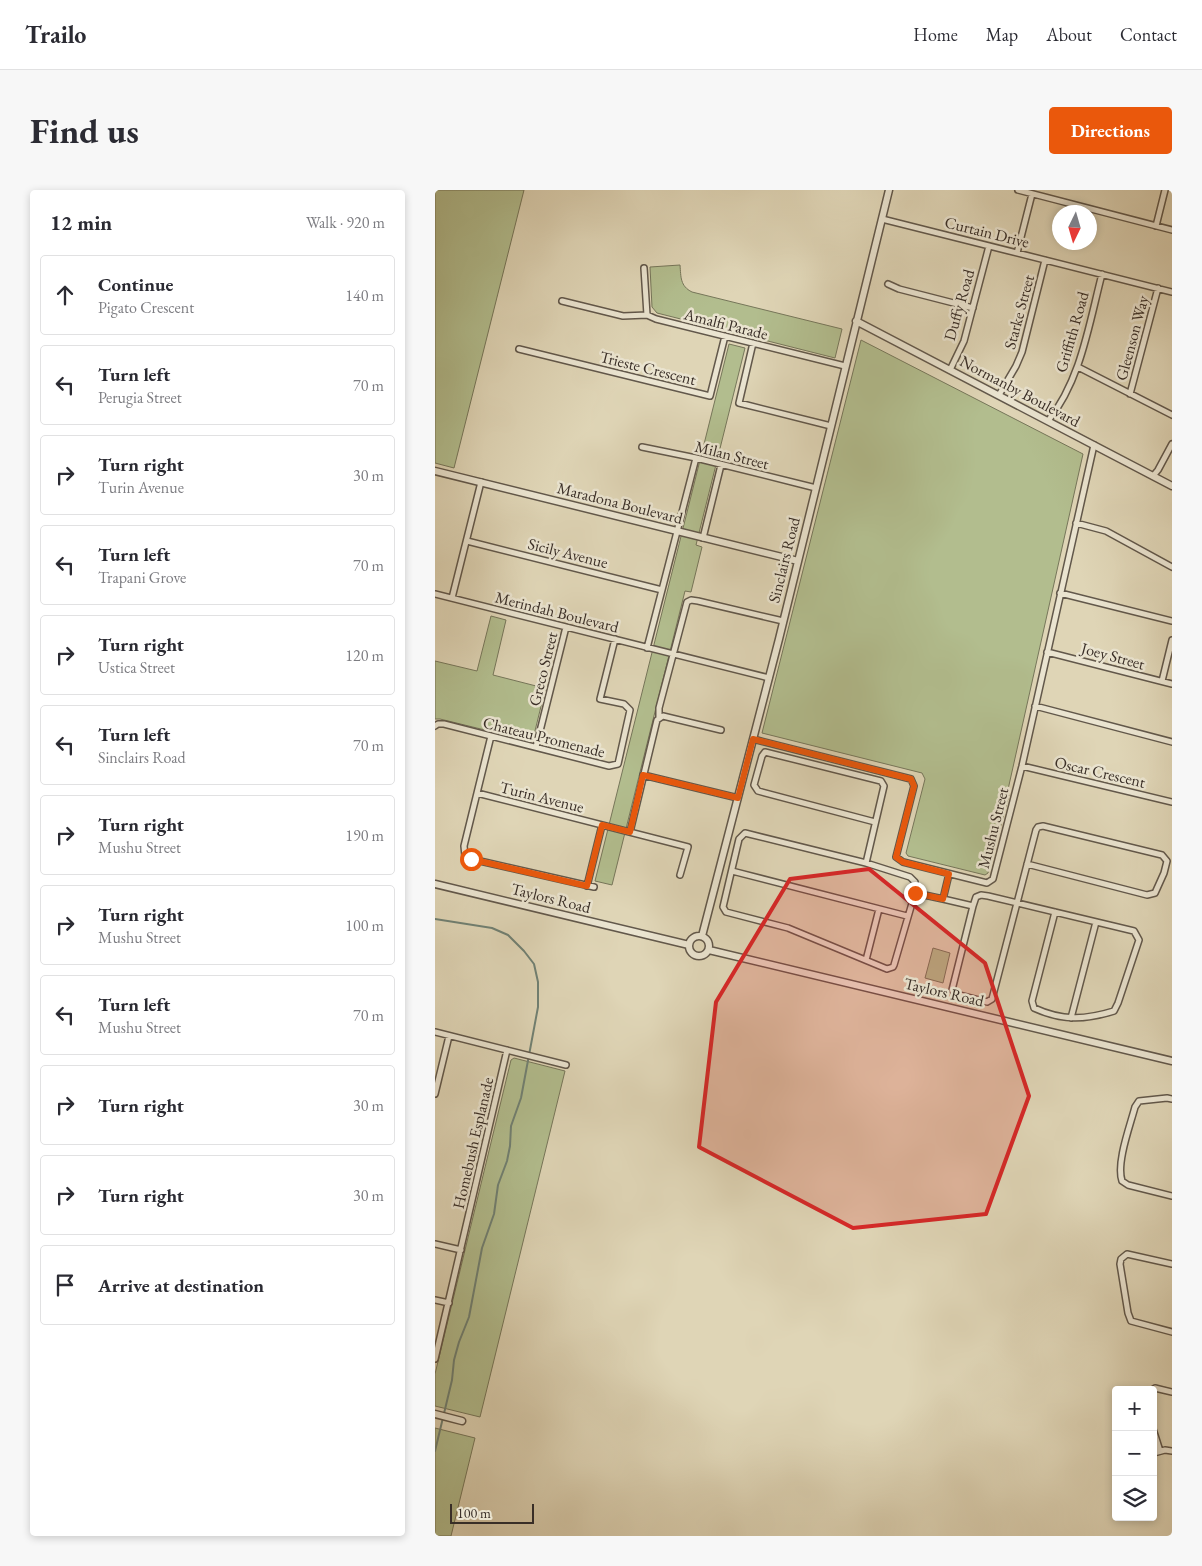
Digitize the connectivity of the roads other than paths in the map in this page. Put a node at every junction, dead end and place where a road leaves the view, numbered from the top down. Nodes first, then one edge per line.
1 (889, 190) edge
2 (1018, 190) edge
3 (1165, 192) edge
4 (1032, 194) junction
5 (882, 218) junction
6 (1156, 226) junction
7 (1172, 230) edge
8 (989, 246) junction
9 (1017, 253) junction
10 (1045, 260) junction
11 (644, 268) dead end
12 (1101, 274) junction
13 (888, 284) dead end
14 (1158, 288) junction
15 (1172, 292) edge
16 (562, 300) dead end
17 (973, 308) junction
18 (647, 314) junction
19 (856, 321) junction
20 (725, 336) junction
21 (753, 344) junction
22 (519, 350) dead end
23 (845, 366) junction
24 (1078, 367) junction
25 (950, 370) junction
26 (1130, 394) junction
27 (999, 395) junction
28 (1172, 415) edge
29 (1048, 421) junction
30 (831, 426) junction
31 (1172, 444) edge
32 (1094, 446) junction
33 (642, 447) dead end
34 (696, 458) junction
35 (721, 465) junction
36 (435, 471) edge
37 (1153, 476) junction
38 (481, 482) junction
39 (1172, 486) edge
40 (816, 488) junction
41 (1075, 523) junction
42 (677, 531) junction
43 (703, 538) junction
44 (467, 540) junction
45 (798, 561) junction
46 (1172, 567) edge
47 (662, 590) junction
48 (1060, 593) junction
49 (435, 594) edge
50 (452, 598) junction
51 (783, 621) junction
52 (1172, 621) edge
53 (566, 627) junction
54 (615, 639) junction
55 (1172, 640) edge
56 (647, 648) junction
57 (1047, 652) junction
58 (673, 654) junction
59 (769, 678) junction
60 (1162, 681) junction
61 (1172, 684) edge
62 (1035, 706) junction
63 (659, 717) junction
64 (435, 726) edge
65 (721, 730) dead end
66 (491, 736) junction
67 (753, 739) junction
68 (1172, 742) edge
69 (536, 747) junction
70 (1022, 766) junction
71 (643, 775) junction
72 (477, 793) junction
73 (738, 798) junction
74 (1172, 802) edge
75 (875, 822) junction
76 (602, 825) junction
77 (630, 832) junction
78 (866, 863) junction
79 (1027, 864) junction
80 (731, 871) junction
81 (949, 874) junction
82 (680, 875) dead end
83 (435, 884) edge
84 (587, 886) junction
85 (594, 887) dead end
86 (915, 893) junction
87 (943, 899) junction
88 (1017, 903) junction
89 (973, 906) junction
90 (879, 909) junction
91 (1055, 912) junction
92 (907, 916) junction
93 (1096, 922) junction
94 (702, 936) junction
95 (689, 945) junction
96 (709, 950) junction
97 (866, 960) junction
98 (1071, 1018) junction
99 (435, 1032) edge
100 (449, 1036) junction
101 (507, 1050) junction
102 (1172, 1061) edge
103 (566, 1065) dead end
104 (435, 1094) edge
105 (1172, 1099) edge
106 (1172, 1196) edge
107 (435, 1244) edge
108 (461, 1250) junction
109 (1172, 1264) edge
110 (435, 1300) edge
111 (449, 1303) junction
112 (1172, 1332) edge
113 (435, 1357) edge
114 (1157, 1390) edge
115 (1172, 1392) edge
116 (435, 1414) edge
117 (462, 1421) dead end
118 (1157, 1452) edge
119 (1172, 1452) edge

1 - 5 street, Sinclairs Road
2 - 4 street
3 - 6 street
4 - 6 street
4 - 9 street
5 - 8 street, Curtain Drive
5 - 19 street, Sinclairs Road
6 - 7 street
8 - 9 street, Curtain Drive
8 - 17 street, Duffy Road
9 - 10 street, Curtain Drive
10 - 12 street, Curtain Drive
10 - 27 street, Starke Street
11 - 18 street
12 - 14 street, Curtain Drive
12 - 24 street, Griffith Road
13 - 17 street
14 - 15 street, Curtain Drive
14 - 26 street, Gleenson Way
16 - 18 street
17 - 25 street, Duffy Road
18 - 20 street, Amalfi Parade
19 - 23 street, Sinclairs Road
19 - 25 street, Normanby Boulevard
20 - 21 street, Amalfi Parade
20 - 22 street, Trieste Crescent
21 - 23 street, Amalfi Parade
21 - 30 street
23 - 30 street, Sinclairs Road
24 - 26 street
24 - 29 street, Griffith Road
25 - 27 street, Normanby Boulevard
26 - 28 street
27 - 29 street, Normanby Boulevard
29 - 32 street, Normanby Boulevard
30 - 40 street, Sinclairs Road
31 - 37 street
32 - 37 street, Normanby Boulevard
32 - 41 street, Mushu Street
33 - 34 street, Milan Street
34 - 35 street, Milan Street
34 - 42 street
35 - 40 street, Milan Street
35 - 43 street
36 - 38 street, Maradona Boulevard
37 - 39 street, Normanby Boulevard
38 - 42 street, Maradona Boulevard
38 - 44 street
40 - 45 street, Sinclairs Road
41 - 46 street
41 - 48 street, Mushu Street
42 - 43 street, Maradona Boulevard
42 - 47 street
43 - 45 street, Maradona Boulevard
44 - 47 street, Sicily Avenue
44 - 50 street
45 - 51 street, Sinclairs Road
47 - 56 street
48 - 52 street
48 - 57 street, Mushu Street
49 - 50 street, Merindah Boulevard
50 - 53 street, Merindah Boulevard
51 - 58 street
51 - 59 street, Sinclairs Road
53 - 54 street, Merindah Boulevard
53 - 69 street, Greco Street
54 - 56 street, Merindah Boulevard
54 - 69 street, Chateau Promenade
55 - 60 street
56 - 58 street, Merindah Boulevard
57 - 60 street, Joey Street
57 - 62 street, Mushu Street
58 - 59 street, Merindah Boulevard
58 - 63 street
59 - 67 street, Sinclairs Road
60 - 61 street, Joey Street
62 - 68 street
62 - 70 street, Mushu Street
63 - 65 street
63 - 71 street
64 - 66 street, Chateau Promenade
66 - 69 street, Chateau Promenade
66 - 72 street
67 - 73 street, Sinclairs Road
67 - 81 street, Mushu Street
70 - 74 street, Oscar Crescent
70 - 81 street, Mushu Street
71 - 73 street
71 - 77 street
72 - 76 street, Turin Avenue
72 - 84 street
73 - 94 street, Sinclairs Road
75 - 75 street
75 - 78 street
76 - 77 street, Turin Avenue
76 - 84 street
77 - 82 street, Turin Avenue
78 - 80 street
78 - 86 street
79 - 79 street
79 - 88 street
80 - 90 street
80 - 97 street
81 - 87 street
83 - 95 street, Taylors Road
84 - 85 street
86 - 87 street
86 - 92 street
87 - 89 street
88 - 89 street
88 - 89 street
88 - 91 street
90 - 92 street
90 - 97 street
91 - 93 street
91 - 98 street
92 - 97 street
93 - 98 street
93 - 98 street
94 - 95 street
94 - 96 street
95 - 96 street
96 - 102 street, Taylors Road
99 - 100 street
100 - 101 street
100 - 104 street
101 - 103 street
101 - 108 street, Homebush Esplanade
105 - 106 street
107 - 108 street
108 - 111 street, Homebush Esplanade
109 - 112 street
110 - 111 street
111 - 113 street, Homebush Esplanade
114 - 115 street
116 - 117 street
118 - 119 street

